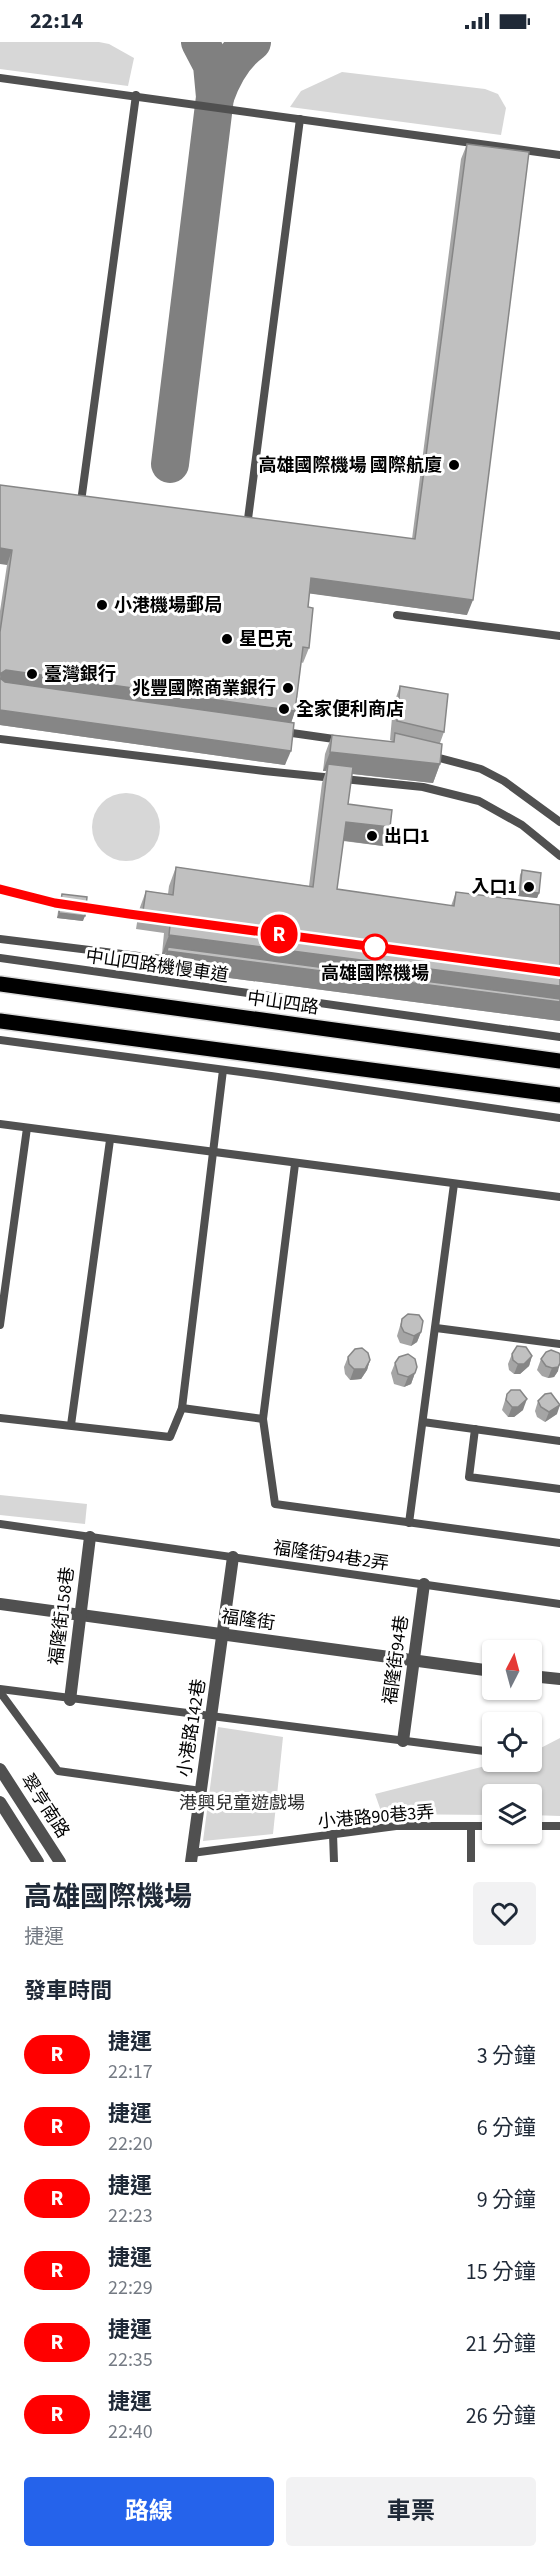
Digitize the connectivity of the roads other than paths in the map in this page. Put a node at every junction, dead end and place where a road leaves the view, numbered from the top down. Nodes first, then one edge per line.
1 (0, 78) edge
2 (136, 95) junction
3 (300, 118) junction
4 (560, 155) edge
5 (81, 502) edge
6 (248, 519) edge
7 (397, 615) dead end
8 (560, 636) edge
9 (278, 731) edge
10 (0, 739) edge
11 (354, 741) edge
12 (418, 753) edge
13 (560, 822) edge
14 (560, 856) edge
15 (0, 939) edge
16 (0, 958) edge
17 (182, 962) edge
18 (0, 984) edge
19 (0, 1021) edge
20 (560, 1036) edge
21 (0, 1040) edge
22 (560, 1061) edge
23 (223, 1070) junction
24 (560, 1095) edge
25 (560, 1118) edge
26 (0, 1124) edge
27 (27, 1128) junction
28 (110, 1140) junction
29 (213, 1153) junction
30 (296, 1164) junction
31 (454, 1184) junction
32 (560, 1197) edge
33 (0, 1325) edge
34 (436, 1328) junction
35 (560, 1344) edge
36 (182, 1408) junction
37 (0, 1418) edge
38 (263, 1419) junction
39 (423, 1422) junction
40 (71, 1425) junction
41 (475, 1429) junction
42 (560, 1441) edge
43 (560, 1489) edge
44 (409, 1523) junction
45 (0, 1524) edge
46 (90, 1537) junction
47 (560, 1543) edge
48 (233, 1557) junction
49 (424, 1584) junction
50 (0, 1604) edge
51 (560, 1604) edge
52 (80, 1614) junction
53 (224, 1635) junction
54 (414, 1660) junction
55 (482, 1670) edge
56 (542, 1677) edge
57 (560, 1679) edge
58 (0, 1691) edge
59 (70, 1700) junction
60 (213, 1717) junction
61 (403, 1741) junction
62 (482, 1751) edge
63 (0, 1769) edge
64 (201, 1791) junction
65 (0, 1802) edge
66 (471, 1826) junction
67 (482, 1826) edge
68 (542, 1826) edge
69 (560, 1826) edge
70 (333, 1834) junction
71 (192, 1858) edge
72 (38, 1862) edge
73 (60, 1862) edge
74 (333, 1862) edge
75 (471, 1862) edge

1 - 2 lane
2 - 3 lane
2 - 5 lane
3 - 4 lane
3 - 6 lane
7 - 8 lane
9 - 11 lane
10 - 14 lane
12 - 13 lane
15 - 17 lane
16 - 20 lane, 中山四路機慢車道
18 - 22 main road, 中山四路
19 - 24 main road
21 - 23 lane
23 - 25 lane
23 - 29 lane
26 - 27 lane
27 - 28 lane
27 - 33 lane
28 - 29 lane
28 - 40 lane
29 - 30 lane
29 - 36 lane
30 - 31 lane
30 - 38 lane
31 - 32 lane
31 - 34 lane
34 - 35 lane
34 - 39 lane
36 - 38 lane
36 - 40 lane
37 - 40 lane
38 - 44 lane
39 - 41 lane
39 - 44 lane
41 - 42 lane
41 - 43 lane
44 - 47 lane
45 - 46 lane, 福隆街94巷2弄
46 - 48 lane, 福隆街94巷2弄
46 - 52 street, 福隆街158巷
48 - 49 lane, 福隆街94巷2弄
48 - 53 street, 小港路142巷
49 - 51 lane, 福隆街94巷2弄
49 - 54 street, 福隆街94巷
50 - 52 street, 福隆街
52 - 53 street, 福隆街
52 - 59 street, 福隆街158巷
53 - 54 street, 福隆街
53 - 60 street, 小港路142巷
54 - 55 street, 福隆街
54 - 61 street, 福隆街94巷
56 - 57 street
58 - 59 lane
58 - 64 lane
59 - 60 lane
60 - 61 lane
60 - 64 street, 小港路142巷
61 - 62 lane
63 - 73 street, 翠亨南路
64 - 71 street, 小港路142巷
65 - 72 street, 翠亨南路
66 - 67 lane, 小港路90巷3弄
66 - 70 lane, 小港路90巷3弄
66 - 75 lane
68 - 69 lane
70 - 71 lane, 小港路90巷3弄
70 - 74 lane

